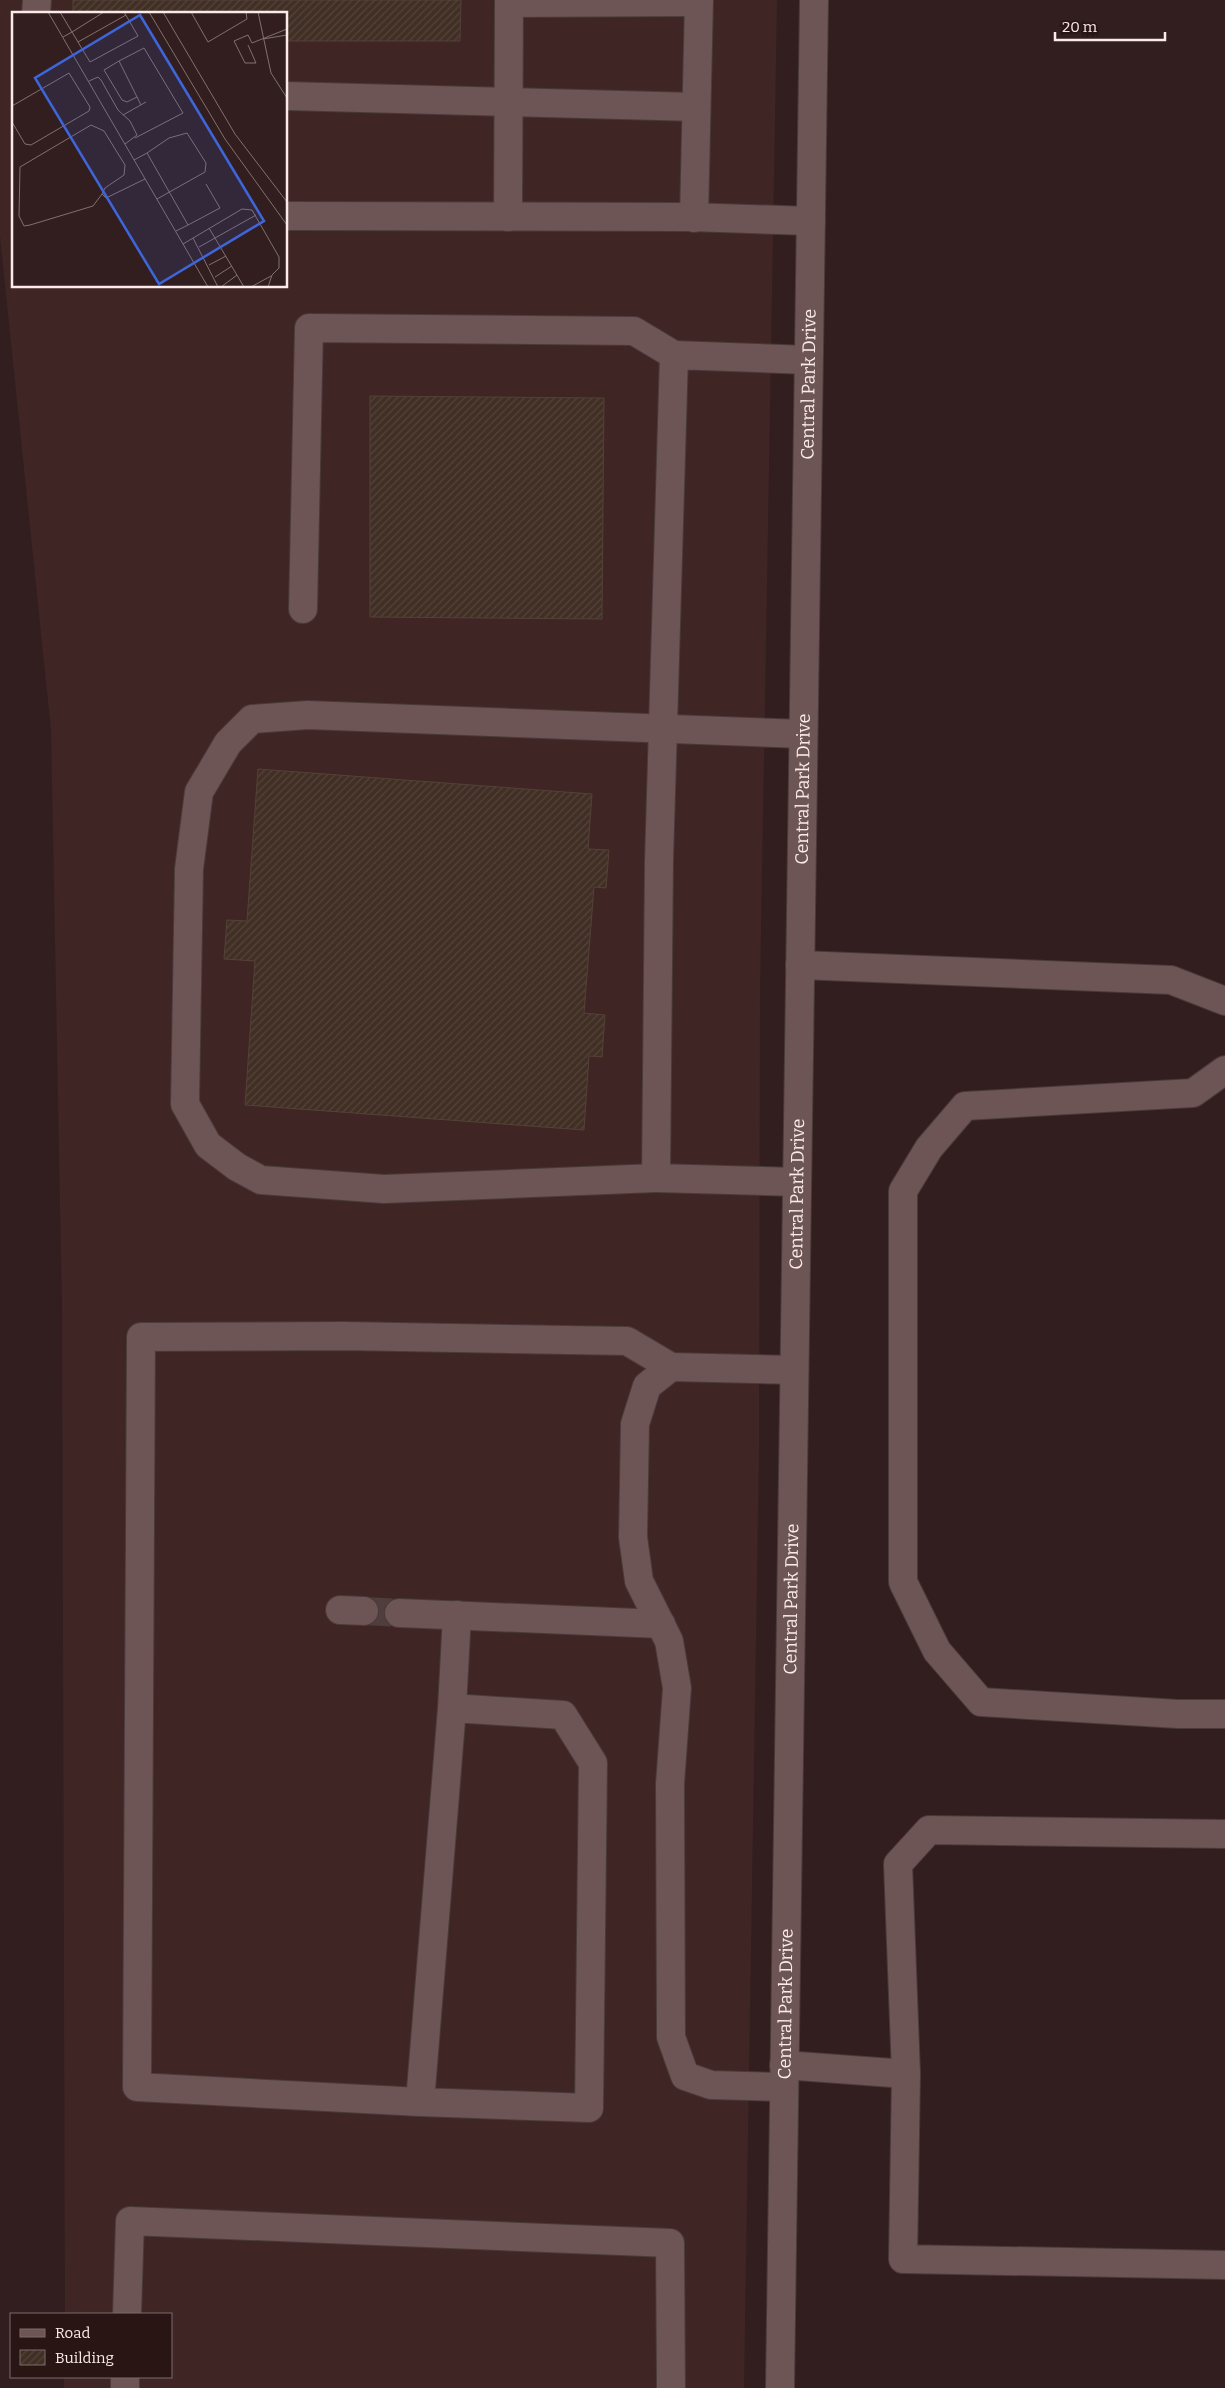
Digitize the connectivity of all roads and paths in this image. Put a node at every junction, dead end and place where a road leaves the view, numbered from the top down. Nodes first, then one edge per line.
1 (814, 0) edge
2 (699, 1) edge
3 (509, 2) edge
4 (288, 96) edge
5 (509, 102) junction
6 (696, 107) junction
7 (288, 216) edge
8 (508, 217) junction
9 (694, 218) junction
10 (811, 220) junction
11 (674, 356) junction
12 (808, 360) junction
13 (303, 609) dead end
14 (663, 728) junction
15 (803, 734) junction
16 (800, 965) junction
17 (1225, 1001) edge
18 (1225, 1070) edge
19 (656, 1178) junction
20 (797, 1182) junction
21 (671, 1367) junction
22 (794, 1370) junction
23 (400, 1613) tunnel mouth
24 (457, 1615) junction
25 (661, 1624) junction
26 (452, 1708) junction
27 (1225, 1714) edge
28 (1225, 1834) edge
29 (906, 2074) junction
30 (784, 2076) junction
31 (420, 2102) junction
32 (1225, 2265) edge
33 (127, 2313) edge
34 (671, 2388) edge
35 (780, 2388) edge

1 - 10 street, Central Park Drive
2 - 3 street
2 - 6 street
3 - 5 street
4 - 5 street
5 - 6 street
5 - 8 street
6 - 9 street
7 - 8 street
8 - 9 street
9 - 10 street
10 - 12 street, Central Park Drive
11 - 12 street
11 - 13 street
11 - 14 street
12 - 15 street, Central Park Drive
14 - 15 street
14 - 19 street
14 - 19 street
15 - 16 street, Central Park Drive
16 - 17 street
16 - 20 street, Central Park Drive
18 - 27 street
19 - 20 street
20 - 22 street, Central Park Drive
21 - 22 street
21 - 25 street
21 - 31 street
22 - 30 street, Central Park Drive
23 - 24 street
24 - 25 street
24 - 26 street
25 - 30 street
26 - 31 street
26 - 31 street
28 - 29 street
29 - 30 street
29 - 32 street
30 - 35 street, Central Park Drive
33 - 34 street

